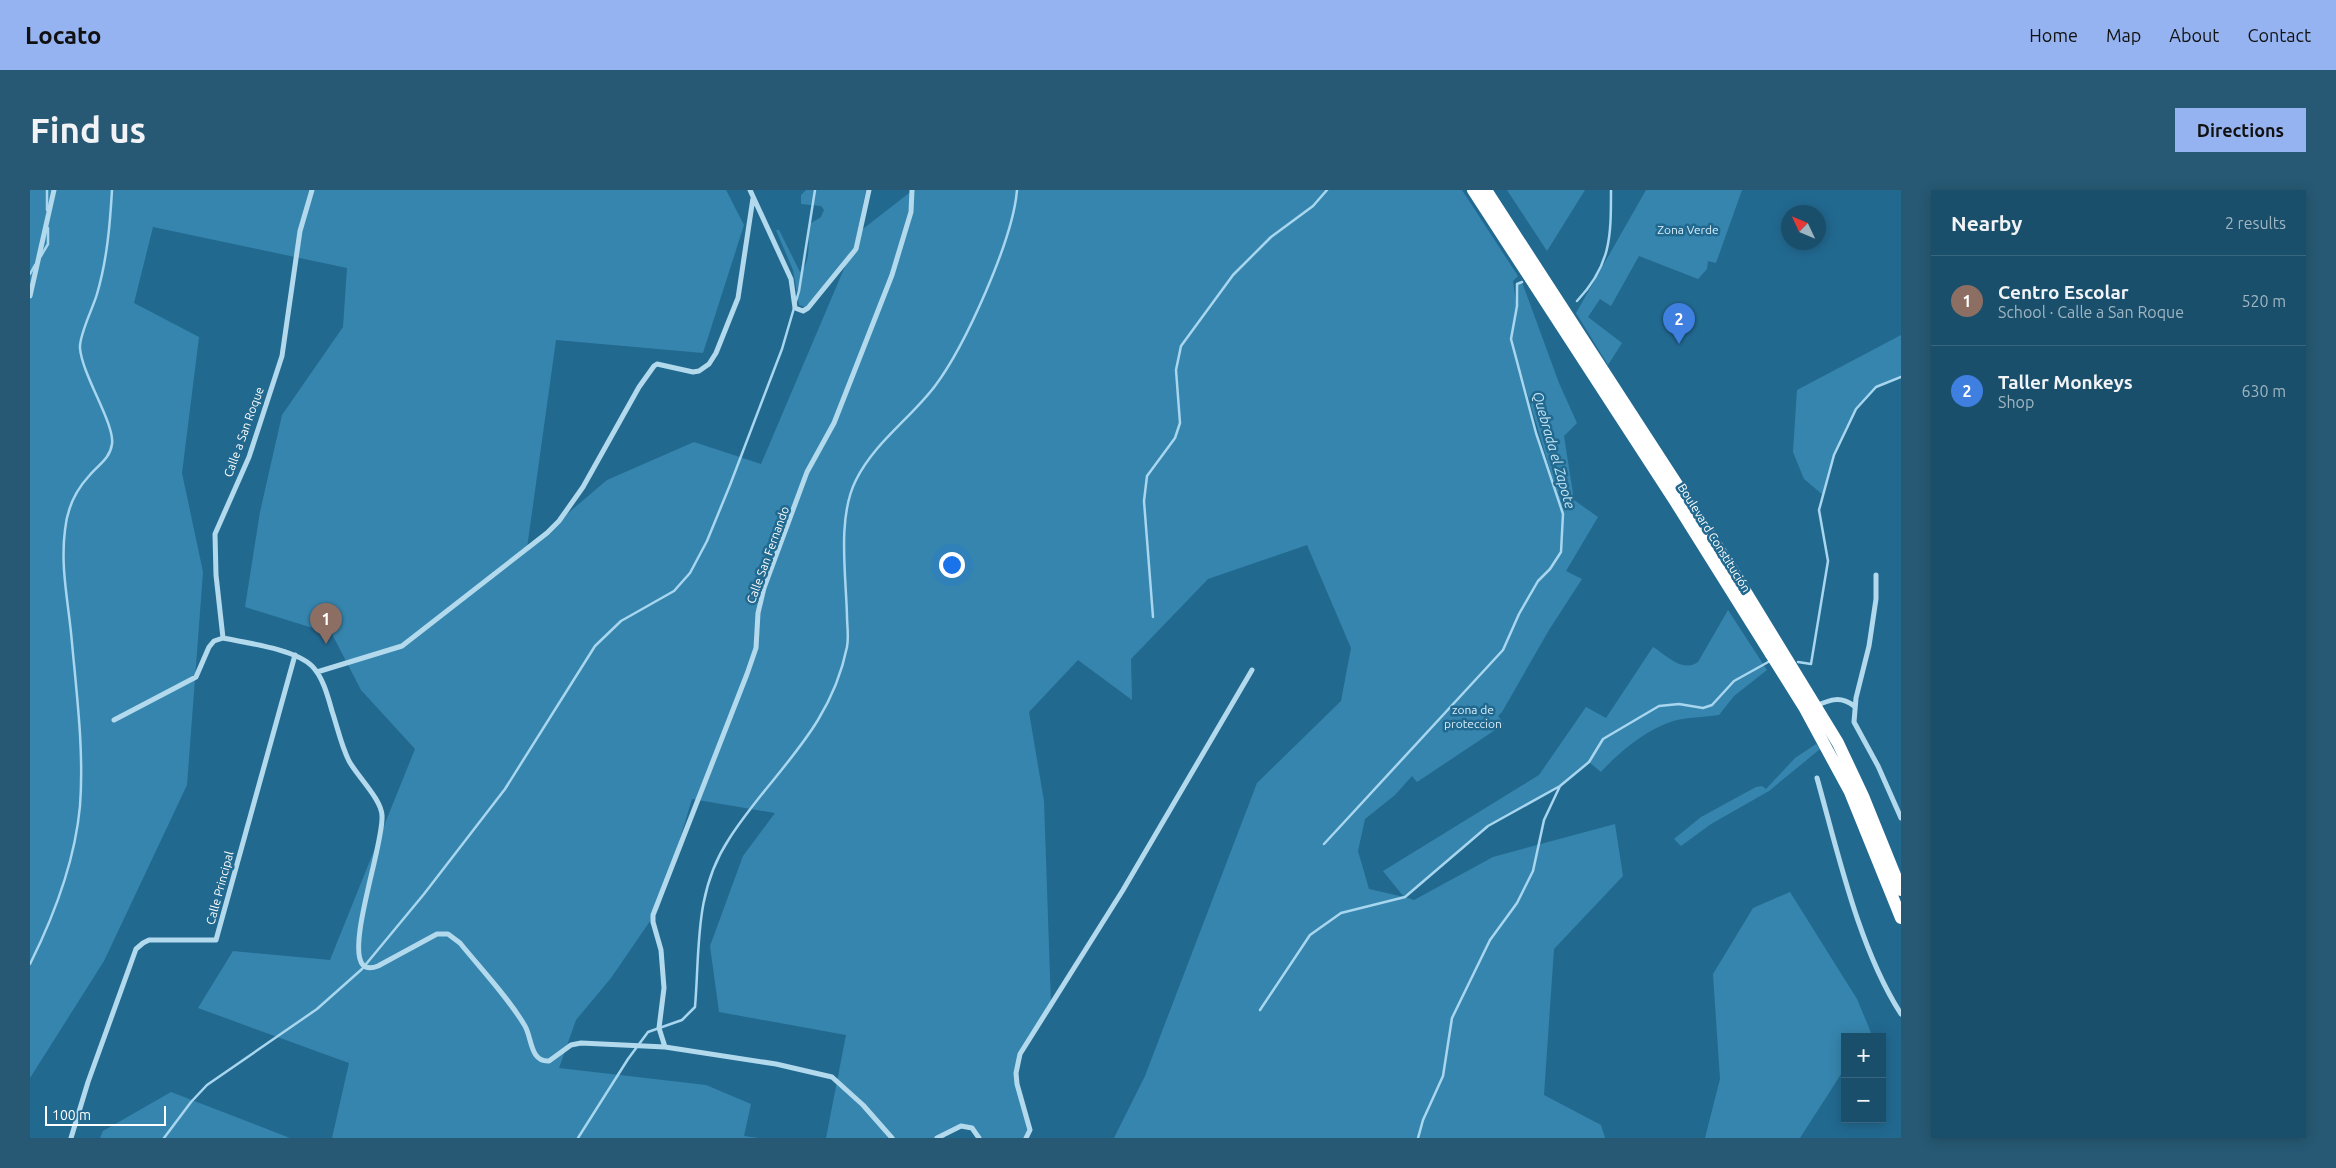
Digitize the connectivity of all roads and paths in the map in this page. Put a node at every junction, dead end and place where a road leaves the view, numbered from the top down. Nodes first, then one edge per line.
1 (54, 190) edge
2 (312, 190) edge
3 (750, 190) edge
4 (870, 190) edge
5 (912, 190) edge
6 (1473, 190) edge
7 (1486, 190) edge
8 (752, 198) junction
9 (30, 296) edge
10 (1876, 575) dead end
11 (223, 638) junction
12 (295, 655) junction
13 (1252, 670) dead end
14 (317, 672) junction
15 (1816, 706) junction
16 (1854, 706) junction
17 (114, 720) dead end
18 (1817, 778) dead end
19 (1901, 818) edge
20 (1901, 890) edge
21 (1901, 918) edge
22 (1901, 1014) edge
23 (665, 1047) junction
24 (71, 1138) edge
25 (892, 1138) edge
26 (937, 1138) edge
27 (979, 1138) edge
28 (1026, 1138) edge

1 - 9 street
2 - 11 street, Calle a San Roque
3 - 8 street
4 - 8 street
5 - 23 street, Calle San Fernando
6 - 21 highway, Boulevard Constitución
7 - 15 highway, Boulevard Constitución
8 - 14 street
10 - 16 street
11 - 12 street
11 - 17 street
12 - 14 street
12 - 24 street, Calle Principal
13 - 28 street
14 - 23 street
15 - 16 street
15 - 20 highway, Boulevard Constitución
16 - 19 street
18 - 22 street
23 - 25 street
26 - 27 street

